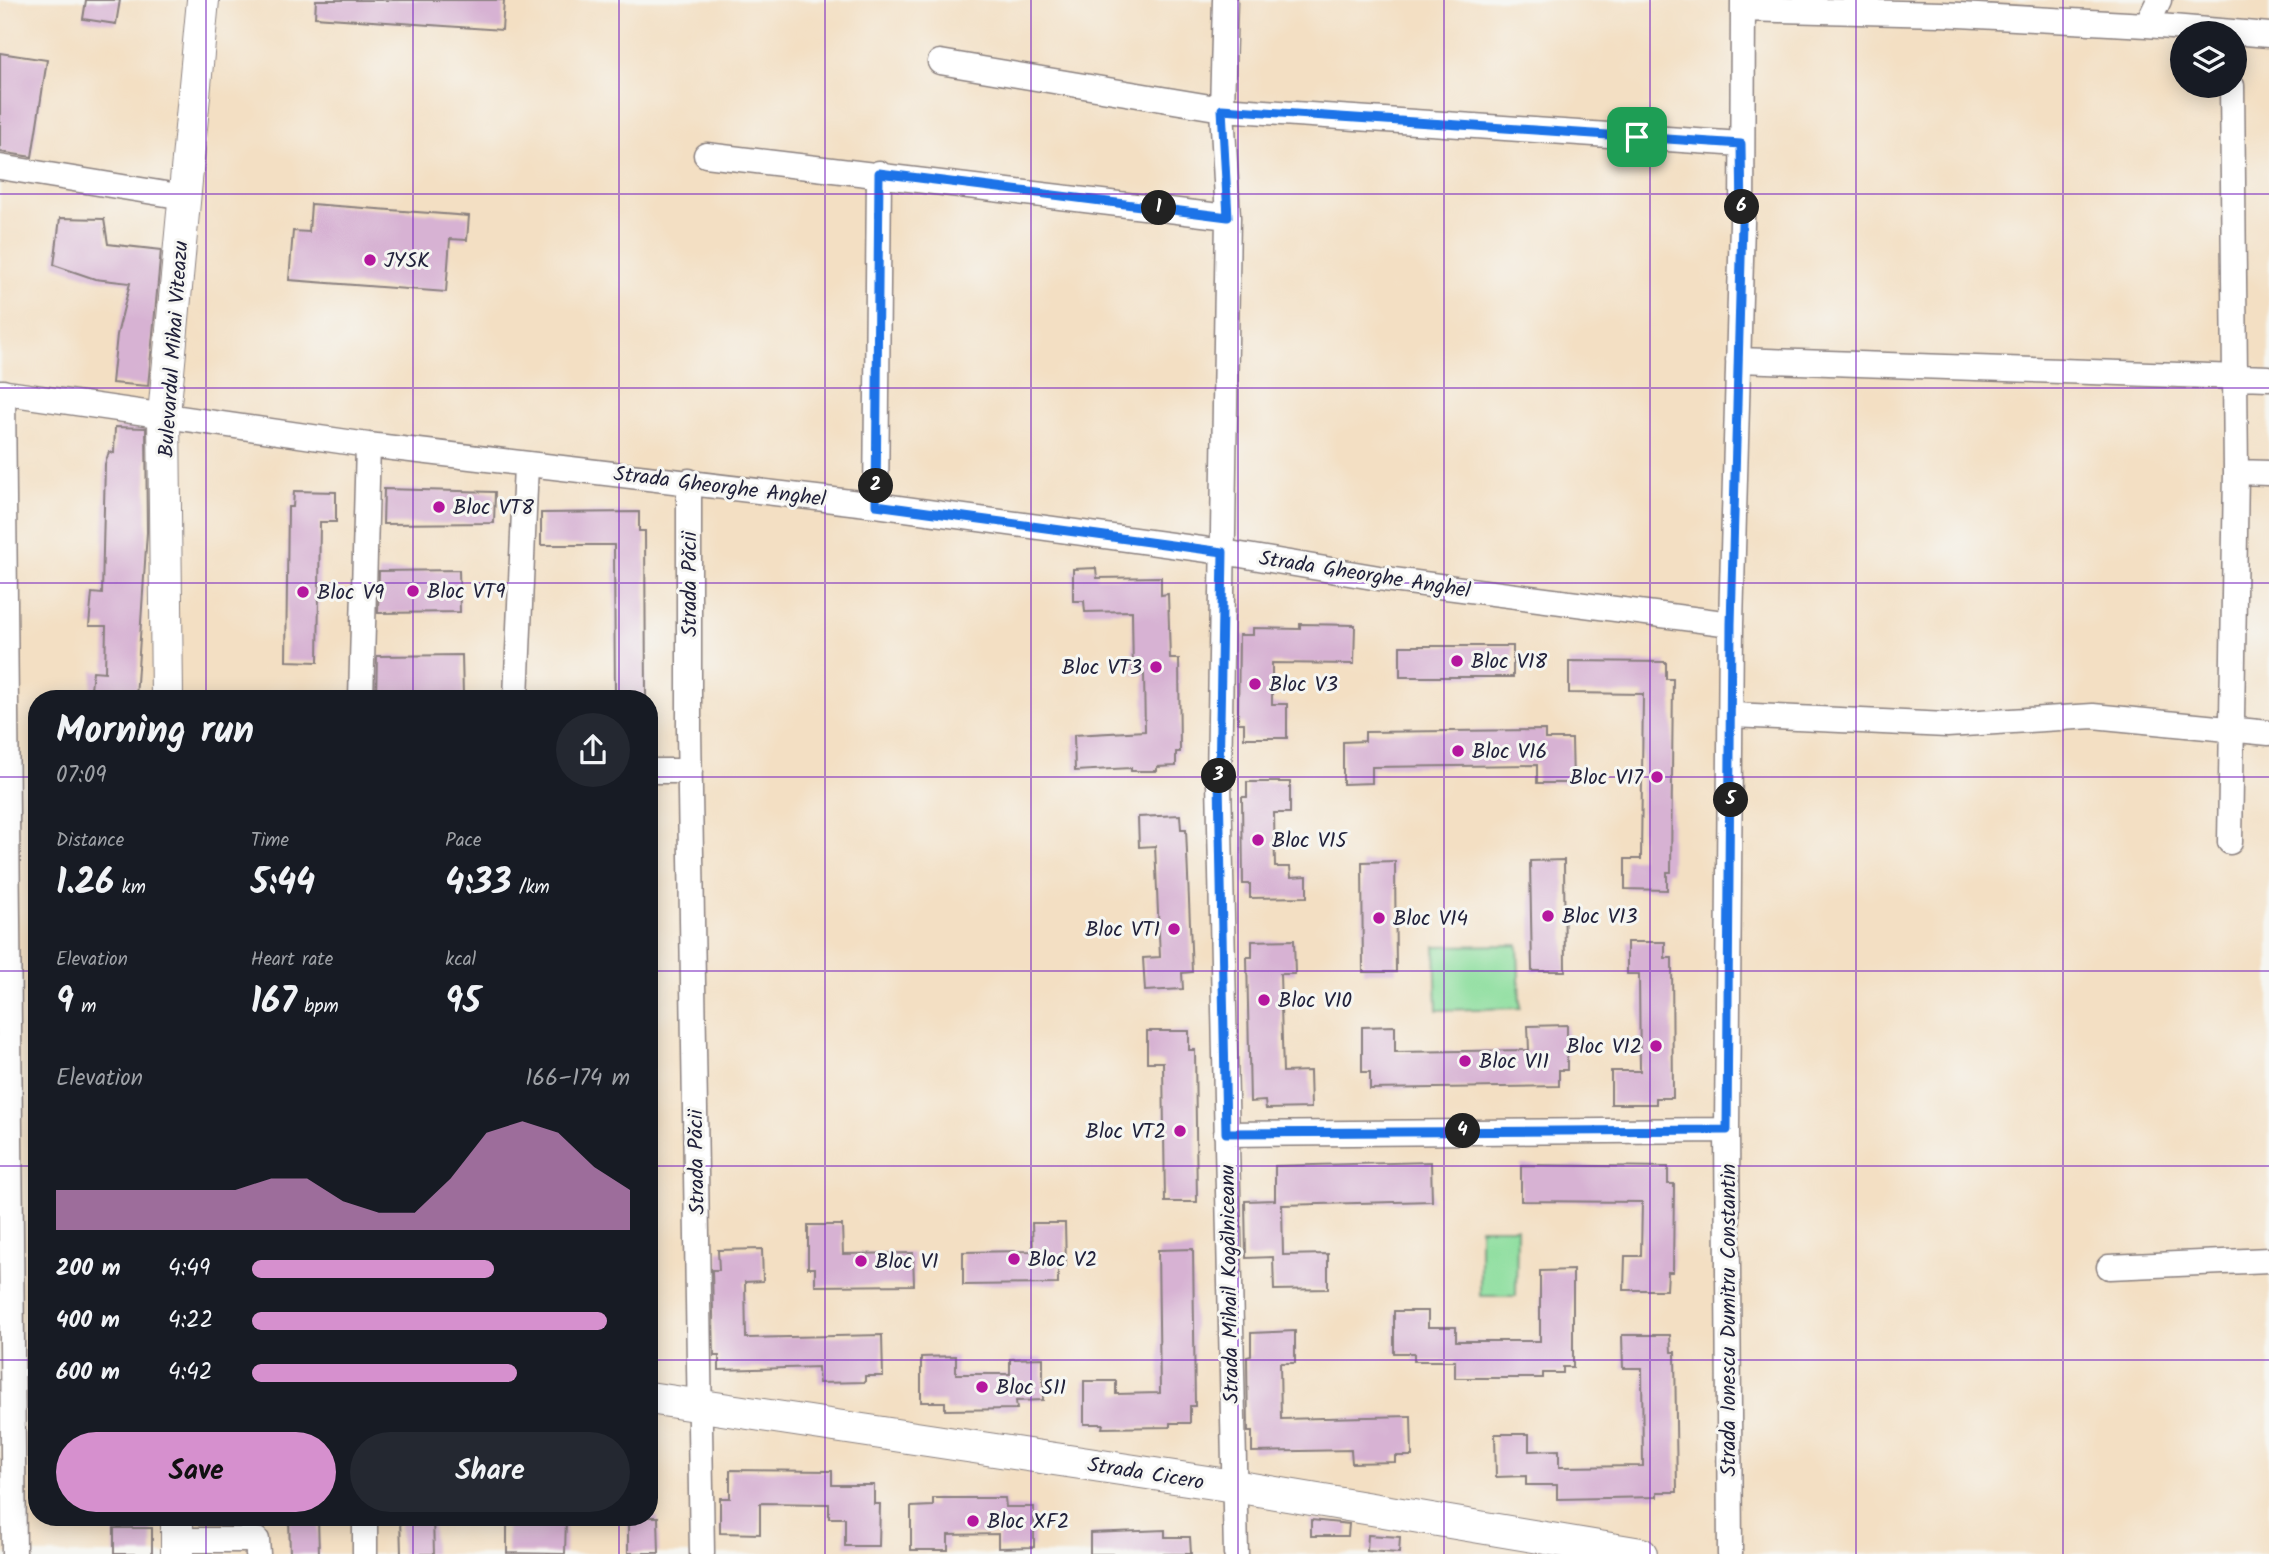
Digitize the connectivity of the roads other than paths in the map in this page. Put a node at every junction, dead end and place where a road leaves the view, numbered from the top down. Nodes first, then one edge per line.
1 (203, 0) edge
2 (1225, 0) edge
3 (2159, 0) edge
4 (1743, 5) edge
5 (1944, 7) edge
6 (2147, 25) junction
7 (2170, 27) edge
8 (2247, 34) edge
9 (2269, 35) edge
10 (940, 62) dead end
11 (2232, 98) edge
12 (1222, 109) junction
13 (1741, 144) junction
14 (706, 155) dead end
15 (0, 167) edge
16 (879, 173) junction
17 (184, 197) junction
18 (1228, 217) junction
19 (1738, 360) junction
20 (2235, 377) junction
21 (2269, 378) edge
22 (1, 392) edge
23 (164, 415) junction
24 (368, 445) junction
25 (526, 465) junction
26 (2236, 472) junction
27 (2269, 473) edge
28 (689, 481) junction
29 (876, 505) junction
30 (1223, 552) junction
31 (1731, 624) junction
32 (167, 690) edge
33 (361, 690) edge
34 (516, 690) edge
35 (1732, 715) junction
36 (2232, 729) junction
37 (2269, 733) edge
38 (658, 771) edge
39 (690, 771) junction
40 (2230, 842) dead end
41 (1727, 1130) junction
42 (1226, 1133) junction
43 (2269, 1260) edge
44 (2109, 1267) dead end
45 (17, 1299) edge
46 (658, 1399) edge
47 (699, 1406) junction
48 (1234, 1486) junction
49 (365, 1526) edge
50 (177, 1537) edge
51 (258, 1537) edge
52 (13, 1554) edge
53 (365, 1554) edge
54 (702, 1554) edge
55 (1236, 1554) edge
56 (1642, 1554) edge
57 (1730, 1554) edge

1 - 17 main road, Bulevardul Mihai Viteazu
2 - 12 street, Strada Mihail Kogălniceanu
3 - 6 street
4 - 5 street
4 - 13 street, Strada Ionescu Dumitru Constantin
5 - 6 street
6 - 7 street
8 - 9 street
10 - 12 street
11 - 20 street
12 - 13 street
12 - 18 street, Strada Mihail Kogălniceanu
13 - 19 street, Strada Ionescu Dumitru Constantin
14 - 16 street
15 - 17 street
16 - 18 street
16 - 29 street
17 - 23 main road, Bulevardul Mihai Viteazu
18 - 30 street, Strada Mihail Kogălniceanu
19 - 20 street
19 - 31 street, Strada Ionescu Dumitru Constantin
20 - 21 street
20 - 26 street
22 - 23 street, Strada Gheorghe Anghel
22 - 45 street
23 - 24 street, Strada Gheorghe Anghel
23 - 32 main road, Bulevardul Mihai Viteazu
24 - 25 street, Strada Gheorghe Anghel
24 - 33 street
25 - 28 street, Strada Gheorghe Anghel
25 - 34 street
26 - 27 street
26 - 36 street
28 - 29 street, Strada Gheorghe Anghel
28 - 39 street, Strada Păcii
29 - 30 street, Strada Gheorghe Anghel
30 - 31 street, Strada Gheorghe Anghel
30 - 42 street, Strada Mihail Kogălniceanu
31 - 35 street, Strada Ionescu Dumitru Constantin
35 - 36 street
35 - 41 street, Strada Ionescu Dumitru Constantin
36 - 37 street
36 - 40 street
38 - 39 street
39 - 47 street, Strada Păcii
41 - 42 street
41 - 57 street, Strada Ionescu Dumitru Constantin
42 - 48 street, Strada Mihail Kogălniceanu
43 - 44 street
45 - 52 street
46 - 47 main road, Strada Cicero
47 - 48 main road, Strada Cicero
47 - 54 street, Strada Păcii
48 - 55 street, Strada Mihail Kogălniceanu
48 - 56 main road, Strada Cicero
49 - 53 street
50 - 51 street

